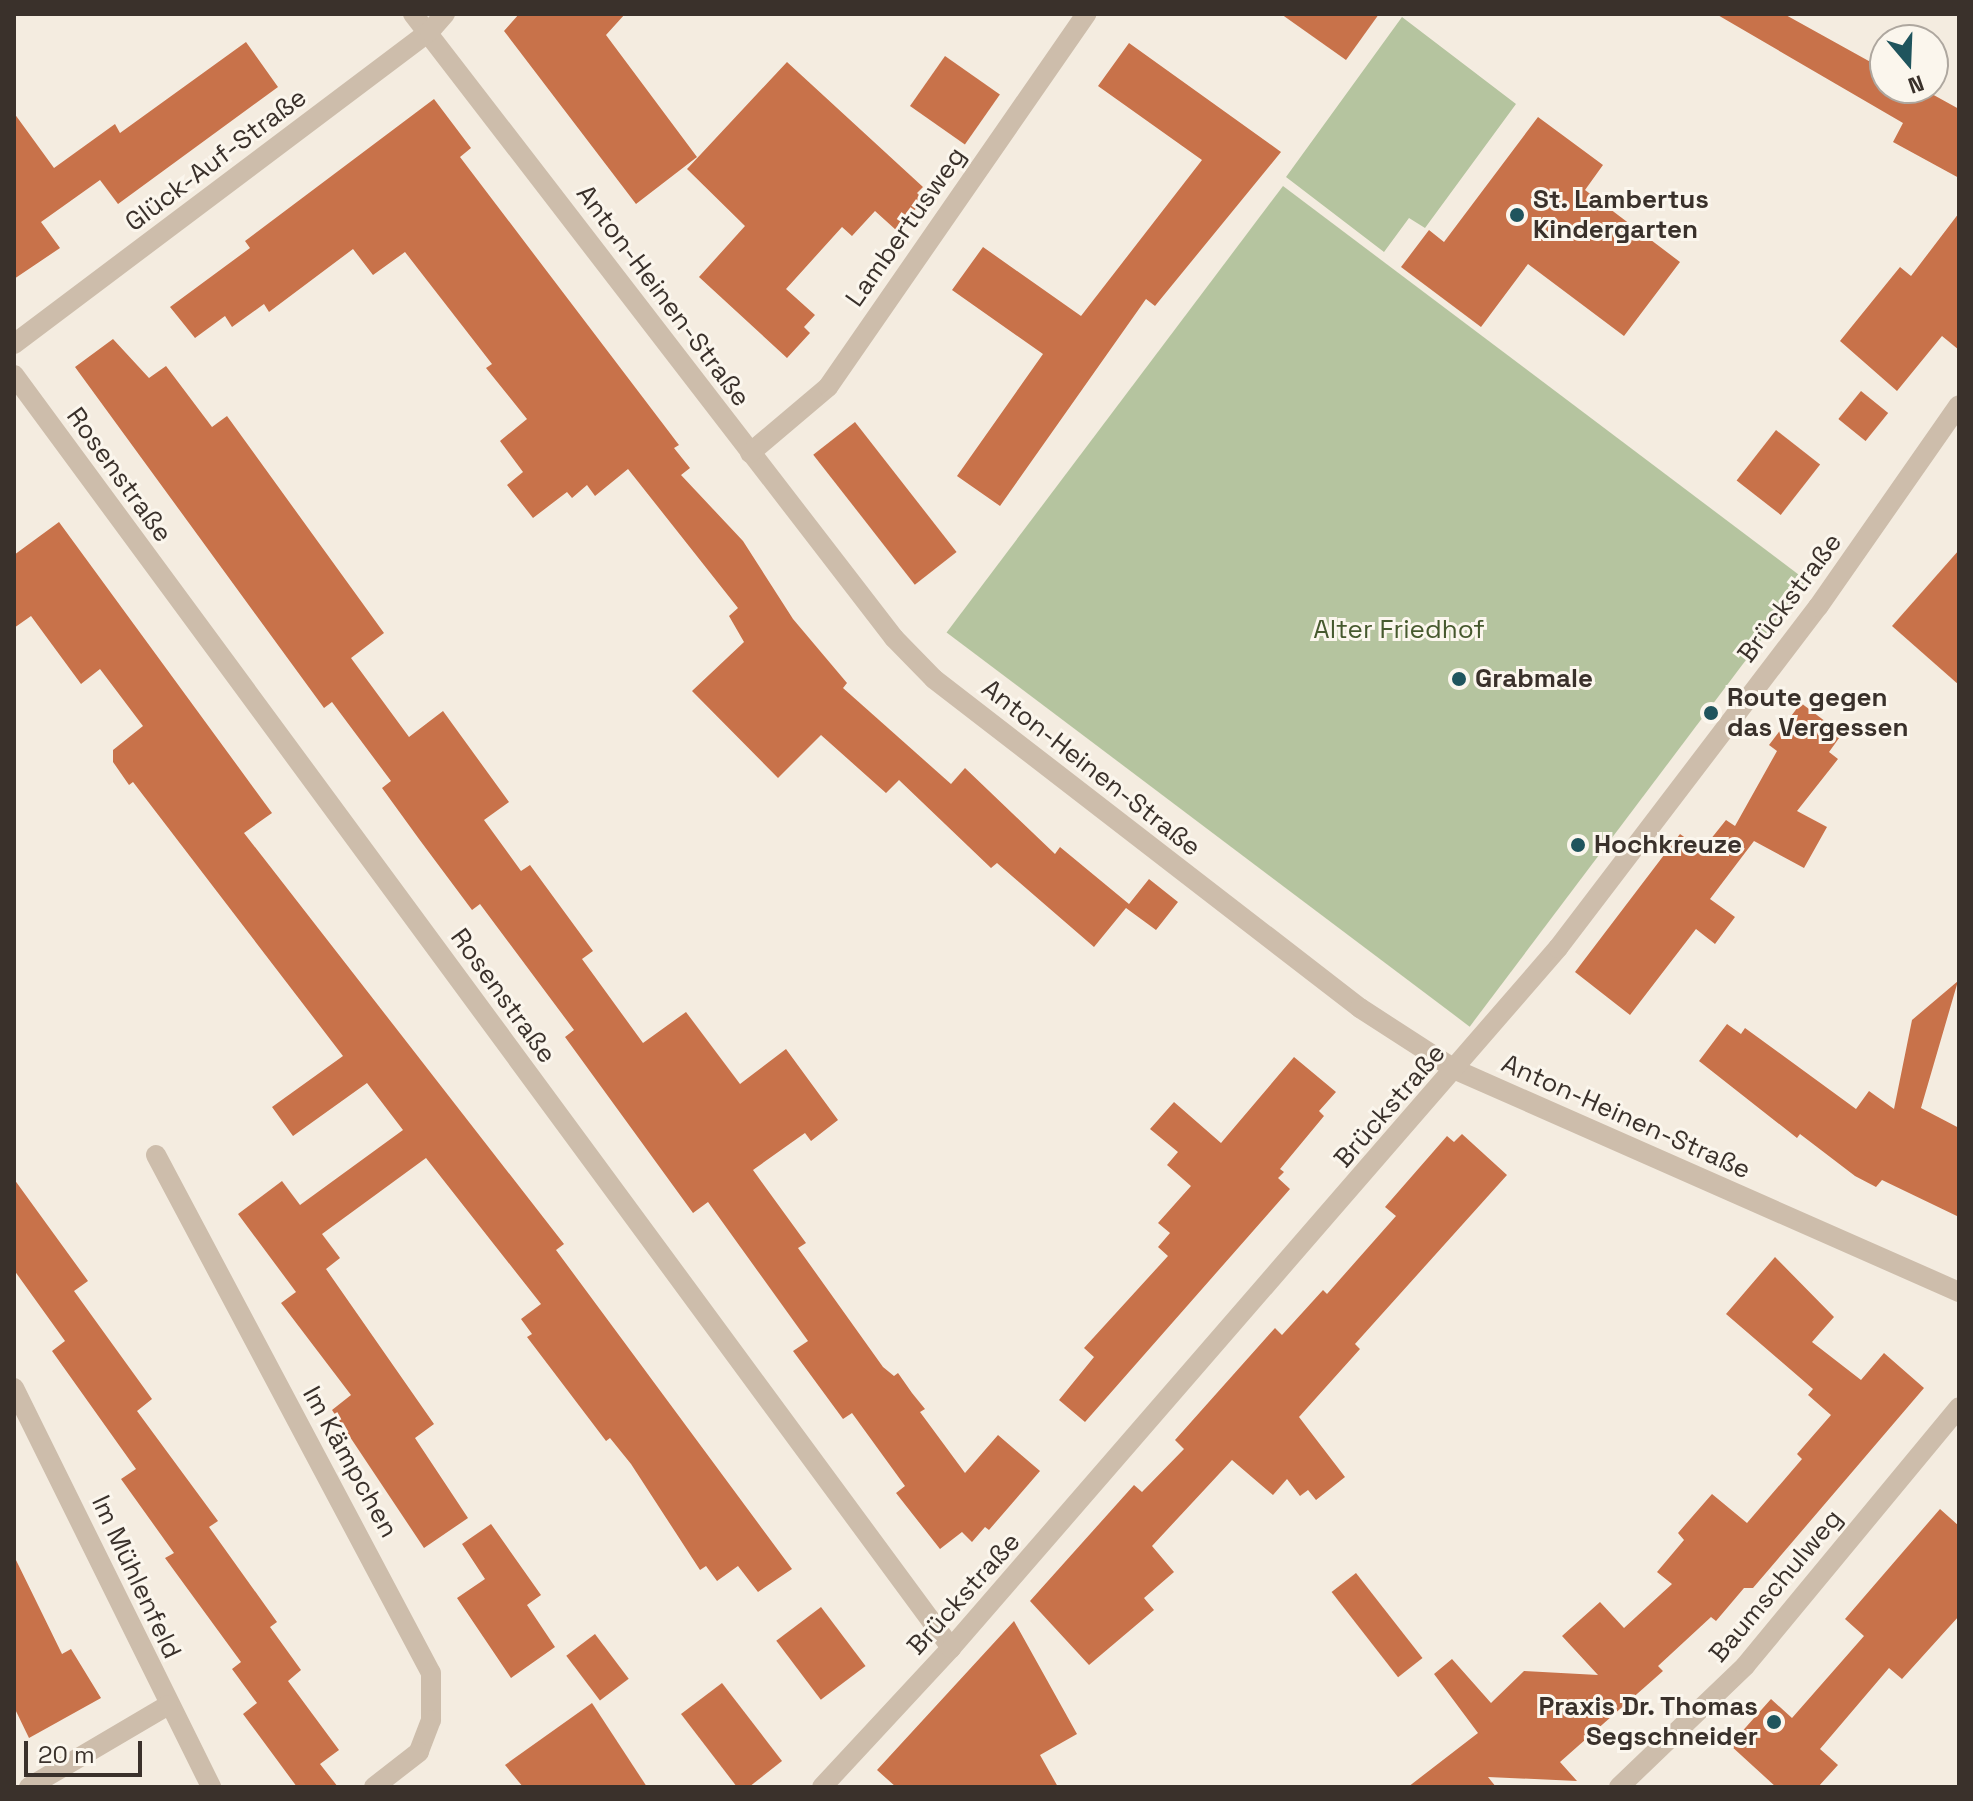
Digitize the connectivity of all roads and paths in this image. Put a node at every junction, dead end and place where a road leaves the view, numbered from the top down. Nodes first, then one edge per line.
1 (413, 14) edge
2 (445, 14) edge
3 (1086, 14) edge
4 (430, 31) junction
5 (14, 344) edge
6 (14, 375) edge
7 (1955, 417) edge
8 (750, 453) junction
9 (1456, 1070) junction
10 (156, 1155) dead end
11 (1959, 1292) edge
12 (14, 1388) edge
13 (1959, 1407) edge
14 (951, 1648) junction
15 (168, 1705) junction
16 (29, 1787) edge
17 (211, 1787) edge
18 (374, 1787) edge
19 (822, 1787) edge
20 (1619, 1787) edge

1 - 4 street, Anton-Heinen-Straße
2 - 4 street, Glück-Auf-Straße
3 - 8 street, Lambertusweg
4 - 5 street, Glück-Auf-Straße
4 - 8 street, Anton-Heinen-Straße
6 - 14 street, Rosenstraße
7 - 9 street, Brückstraße
8 - 9 street, Anton-Heinen-Straße
9 - 11 street, Anton-Heinen-Straße
9 - 14 street, Brückstraße
10 - 18 street, Im Kämpchen
12 - 15 street, Im Mühlenfeld
13 - 20 street, Baumschulweg
14 - 19 street, Brückstraße
15 - 16 street
15 - 17 street, Im Mühlenfeld

